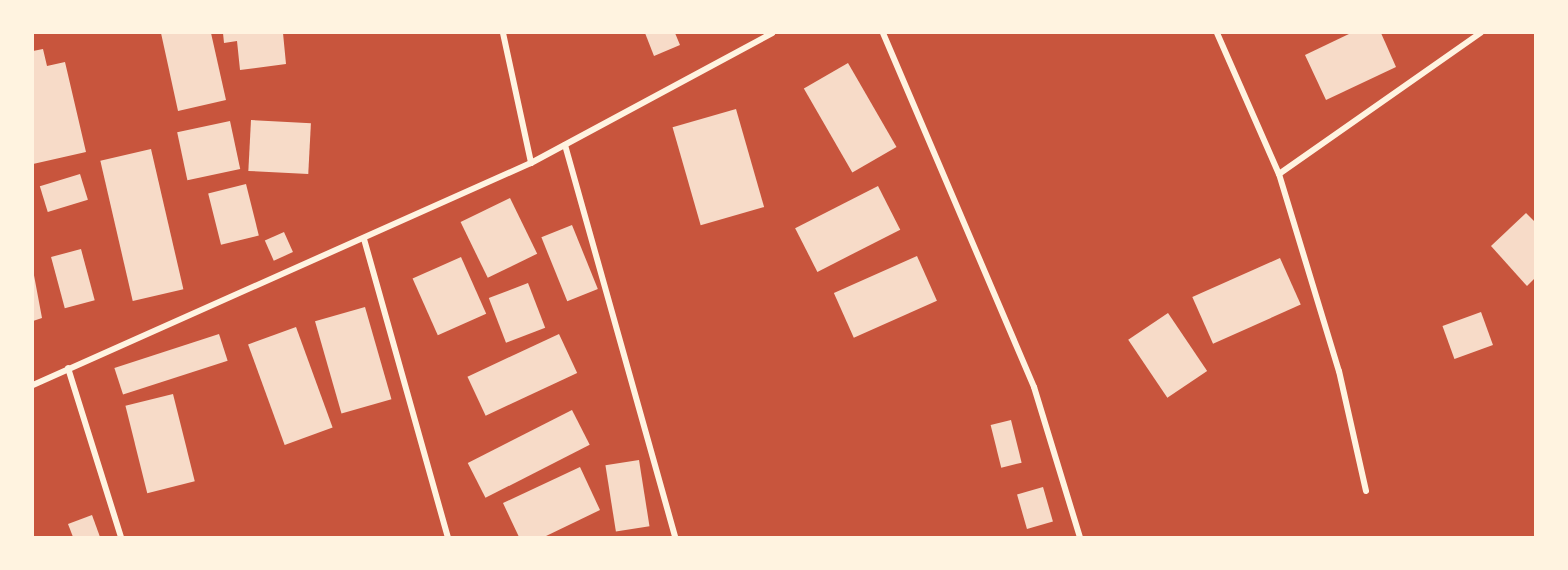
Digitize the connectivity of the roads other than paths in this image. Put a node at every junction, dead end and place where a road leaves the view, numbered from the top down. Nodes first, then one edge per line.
1 (503, 33) edge
2 (772, 33) edge
3 (883, 33) edge
4 (1216, 33) edge
5 (1480, 33) edge
6 (565, 145) junction
7 (531, 163) junction
8 (1279, 174) junction
9 (364, 239) junction
10 (68, 368) junction
11 (33, 385) edge
12 (1366, 491) dead end
13 (121, 537) edge
14 (448, 537) edge
15 (675, 537) edge
16 (1080, 537) edge

1 - 7 street
2 - 6 street
3 - 16 street
4 - 8 street
5 - 8 street
6 - 7 street
6 - 15 street
7 - 9 street
8 - 12 street
9 - 10 street
9 - 14 street
10 - 11 street
10 - 13 street

